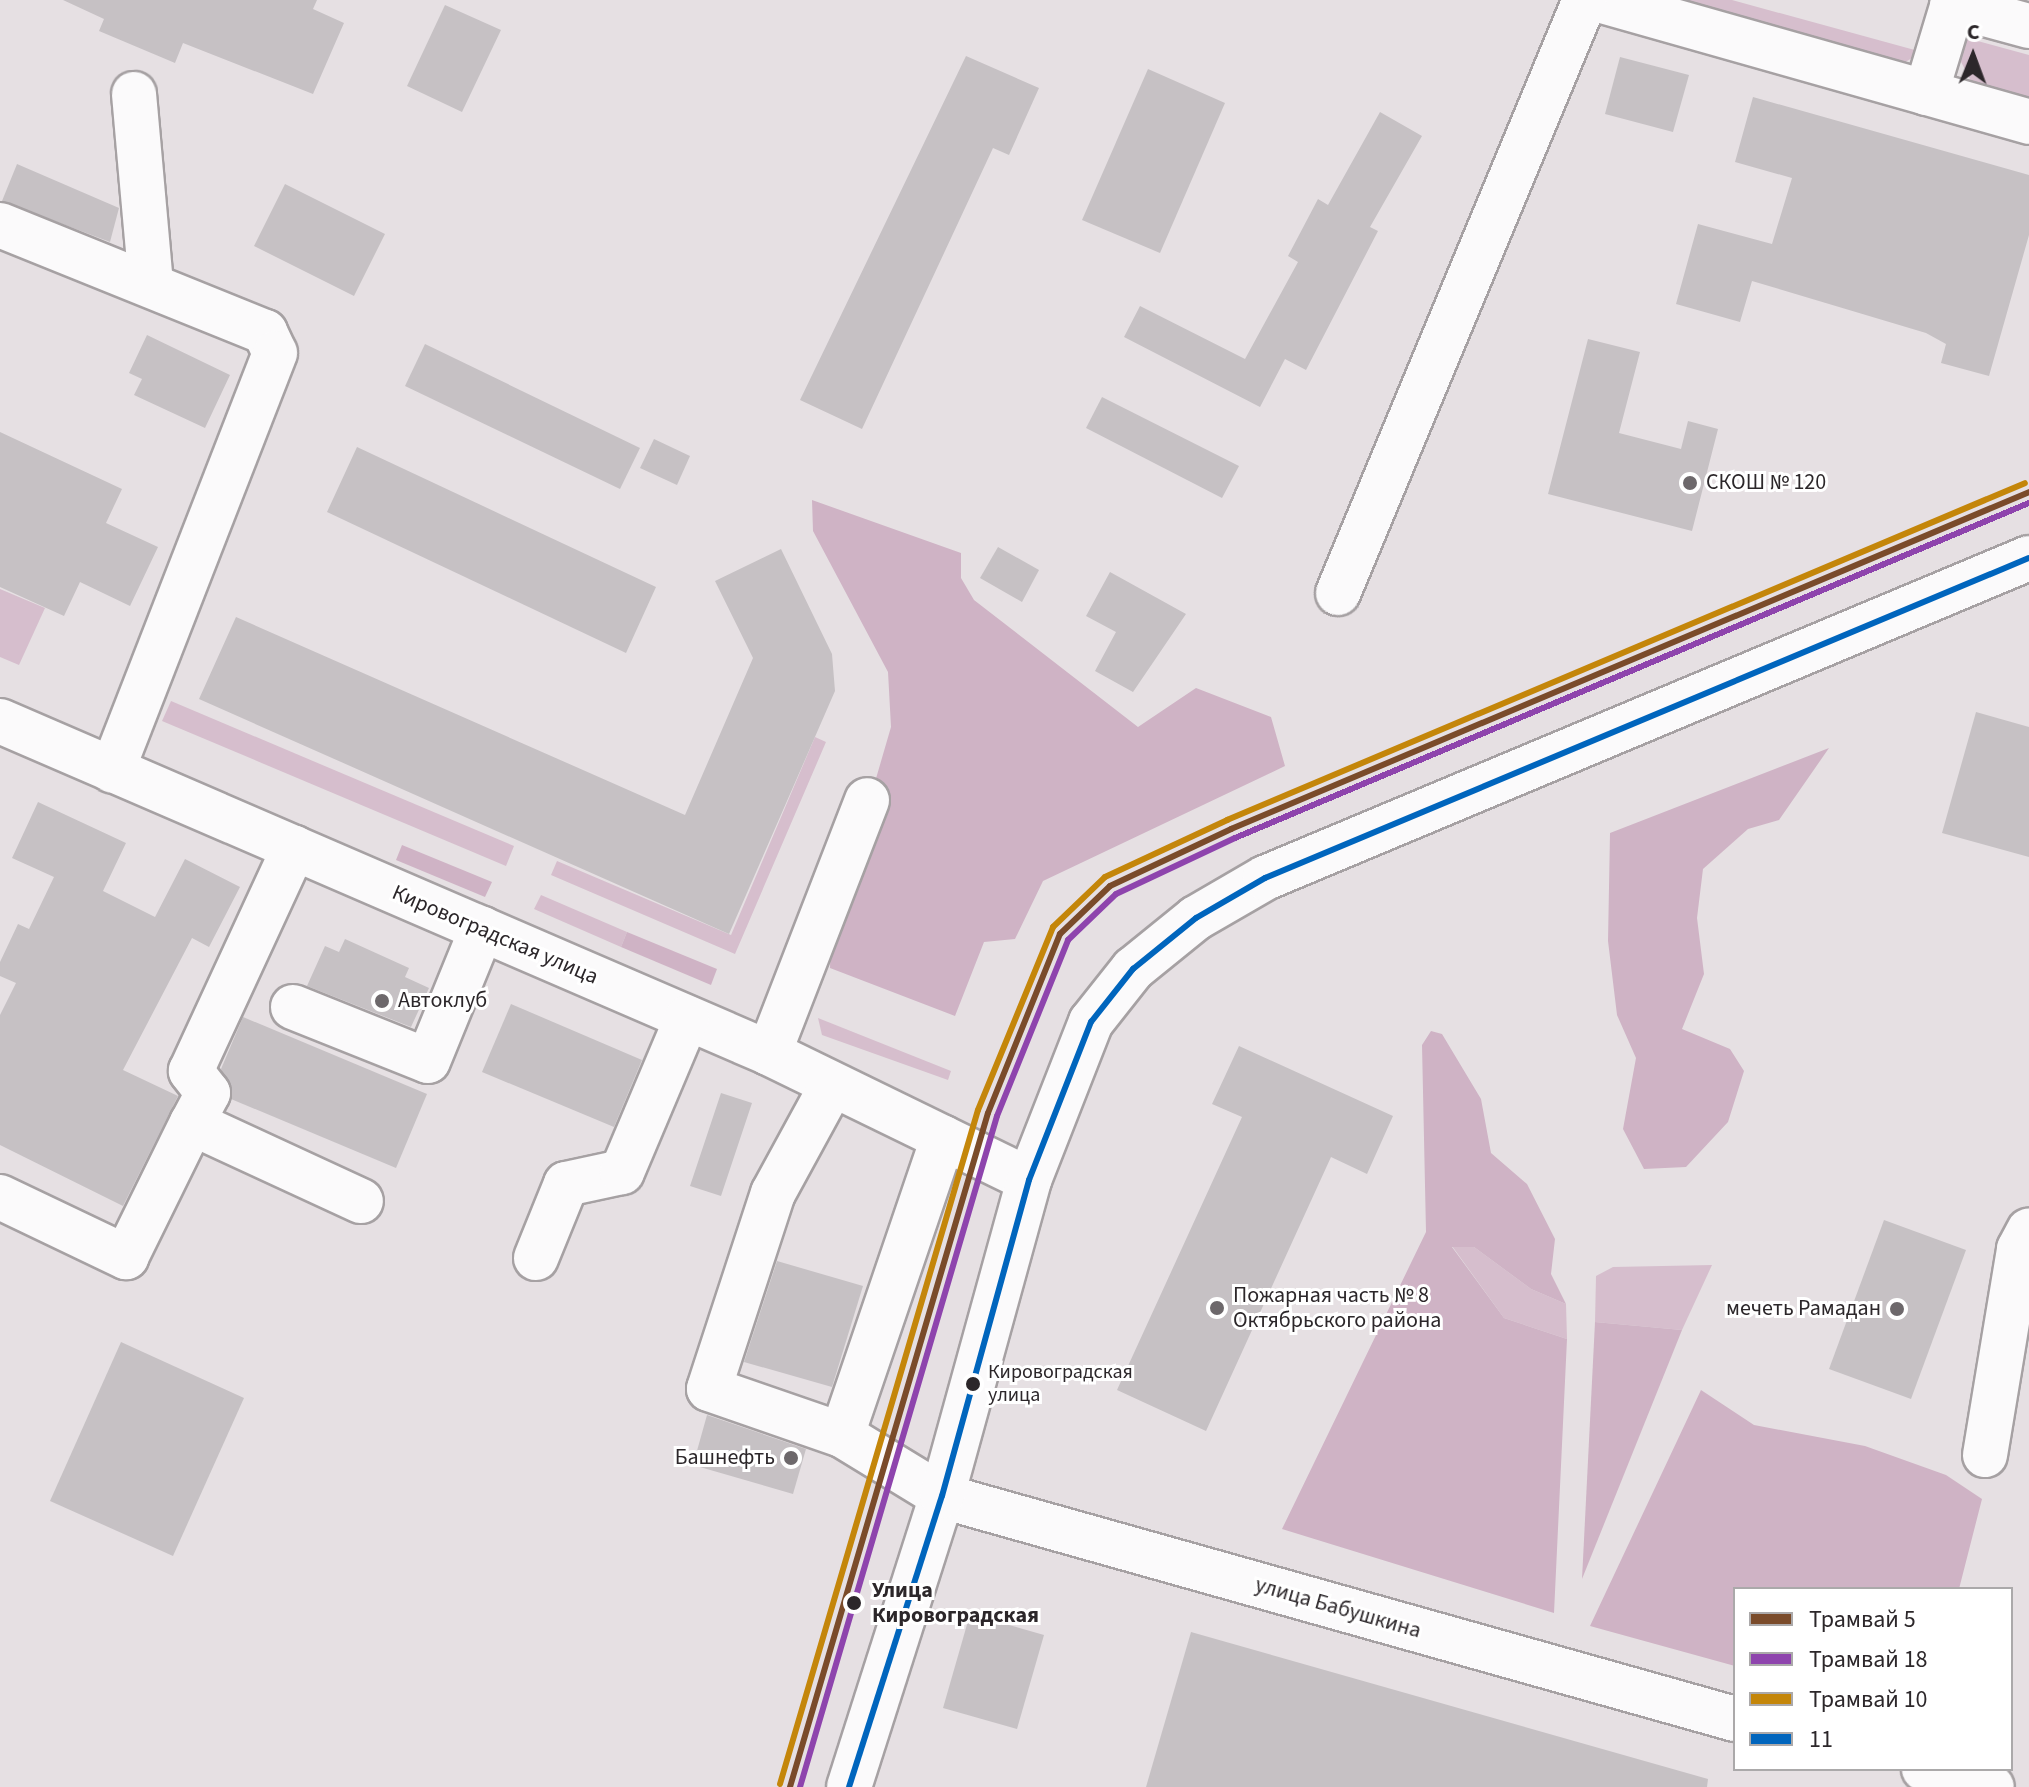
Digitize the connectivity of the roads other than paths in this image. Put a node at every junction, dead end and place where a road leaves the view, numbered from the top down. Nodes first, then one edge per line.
1 (1585, 0) edge
2 (1599, 0) edge
3 (1953, 2) edge
4 (2029, 26) edge
5 (1926, 93) junction
6 (134, 94) dead end
7 (2029, 122) edge
8 (0, 225) edge
9 (151, 283) junction
10 (2029, 558) edge
11 (1338, 593) dead end
12 (0, 721) edge
13 (112, 770) junction
14 (867, 800) dead end
15 (294, 848) junction
16 (482, 929) junction
17 (293, 1007) dead end
18 (687, 1018) junction
19 (769, 1053) junction
20 (832, 1085) junction
21 (192, 1123) junction
22 (943, 1138) junction
23 (1029, 1180) junction
24 (0, 1197) edge
25 (361, 1201) dead end
26 (2029, 1230) edge
27 (536, 1258) dead end
28 (842, 1435) junction
29 (1985, 1455) dead end
30 (942, 1496) junction
31 (1733, 1718) edge
32 (1932, 1771) edge
33 (849, 1787) edge
34 (1992, 1787) edge

1 - 11 street
2 - 5 street
3 - 4 street
3 - 5 street
5 - 7 street
6 - 9 street
8 - 9 street
9 - 13 street
10 - 23 street
12 - 13 street, Кировоградская улица
13 - 15 street, Кировоградская улица
14 - 19 street
15 - 16 street, Кировоградская улица
15 - 21 street
16 - 17 street
16 - 18 street, Кировоградская улица
18 - 19 street, Кировоградская улица
18 - 27 street
19 - 20 street, Кировоградская улица
20 - 22 street, Кировоградская улица
20 - 28 street, улица Бабушкина
21 - 24 street
21 - 25 street
22 - 23 street, Кировоградская улица
22 - 28 street
23 - 30 street
26 - 29 street
28 - 30 street, улица Бабушкина
30 - 31 street, улица Бабушкина
30 - 33 street
32 - 34 street

